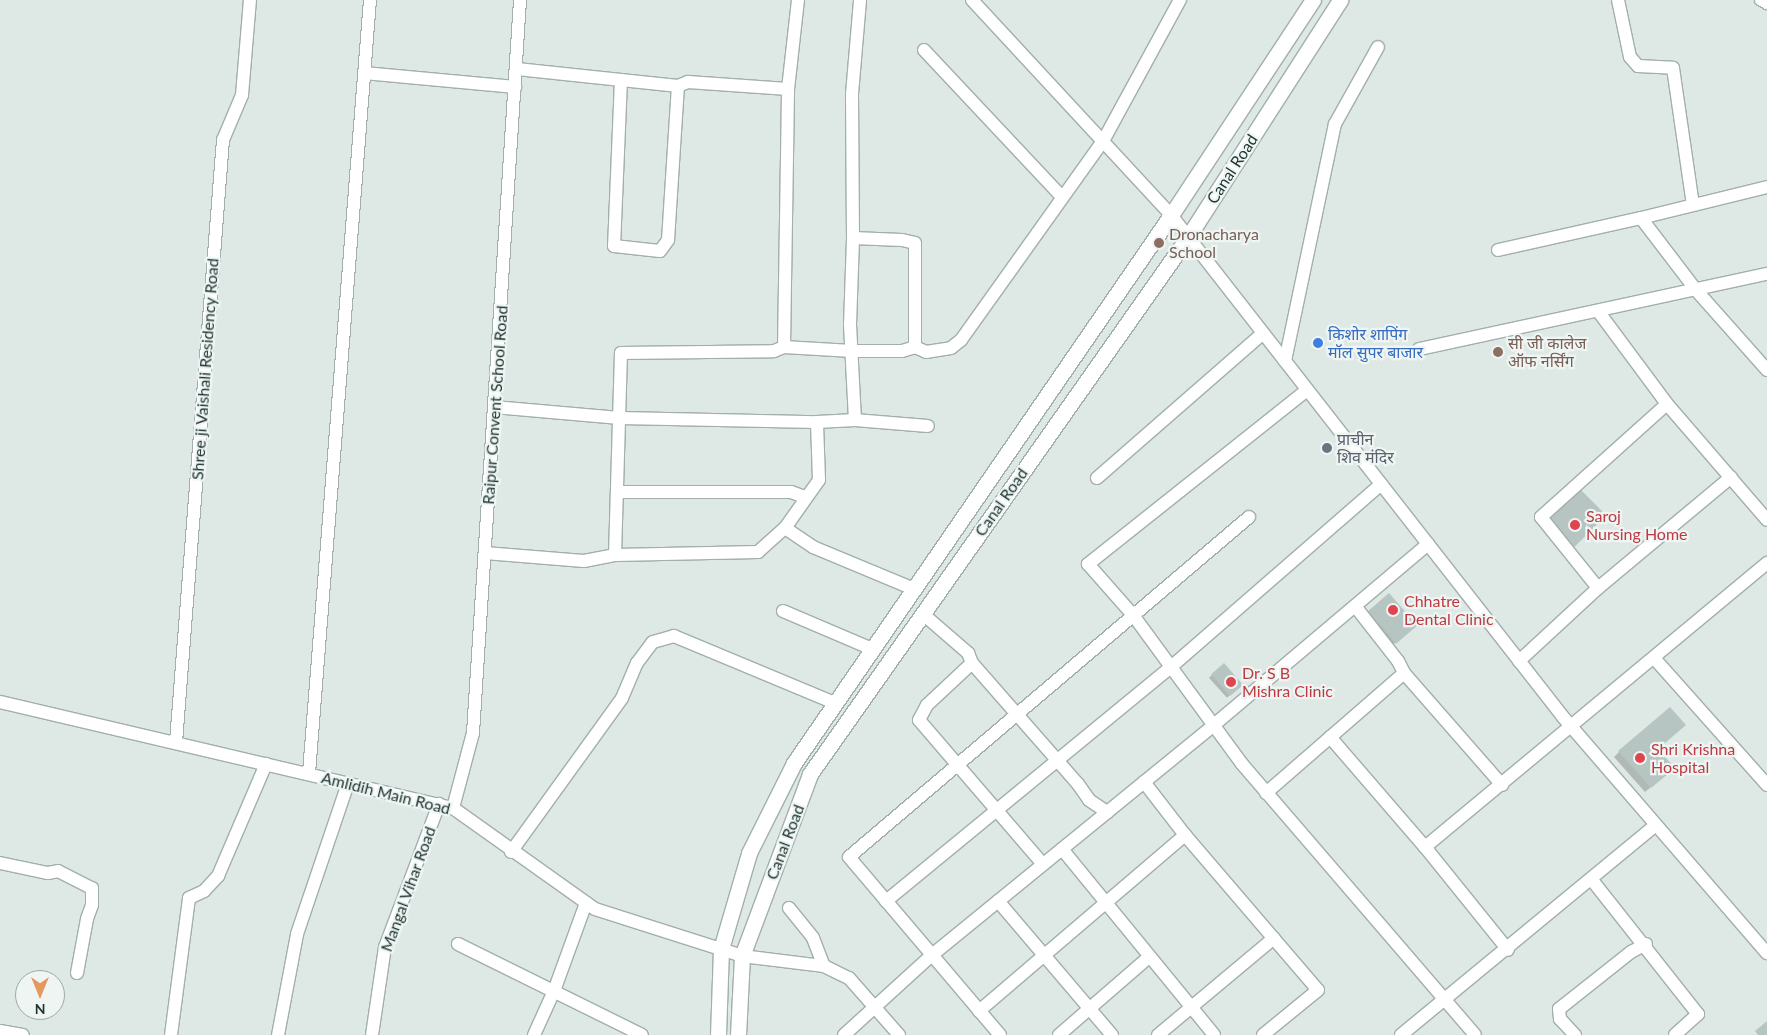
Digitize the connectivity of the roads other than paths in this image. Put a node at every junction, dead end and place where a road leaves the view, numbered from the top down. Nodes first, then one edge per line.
1 (250, 0) edge
2 (370, 0) edge
3 (520, 0) edge
4 (798, 0) edge
5 (860, 0) edge
6 (972, 0) edge
7 (1180, 0) edge
8 (1312, 0) edge
9 (1340, 0) edge
10 (1618, 0) edge
11 (1761, 0) edge
12 (1767, 4) edge
13 (1378, 47) dead end
14 (924, 50) dead end
15 (516, 70) junction
16 (364, 73) junction
17 (621, 80) junction
18 (678, 86) junction
19 (515, 87) junction
20 (788, 89) junction
21 (1103, 141) junction
22 (1767, 187) edge
23 (1062, 197) junction
24 (1692, 205) junction
25 (1171, 215) junction
26 (1641, 218) junction
27 (1188, 236) junction
28 (854, 238) junction
29 (1498, 250) dead end
30 (1767, 274) edge
31 (1696, 290) junction
32 (1598, 310) junction
33 (1264, 333) junction
34 (784, 347) junction
35 (915, 347) junction
36 (1419, 349) dead end
37 (852, 351) junction
38 (1285, 362) junction
39 (1767, 370) edge
40 (1308, 390) junction
41 (1667, 404) junction
42 (494, 407) junction
43 (620, 418) junction
44 (855, 420) junction
45 (818, 422) junction
46 (928, 426) dead end
47 (1731, 477) junction
48 (1097, 478) dead end
49 (1381, 484) junction
50 (617, 492) junction
51 (805, 498) junction
52 (1249, 517) dead end
53 (1767, 520) edge
54 (785, 528) junction
55 (1428, 544) junction
56 (485, 553) junction
57 (615, 555) junction
58 (1767, 563) edge
59 (1598, 588) junction
60 (914, 589) junction
61 (1355, 606) junction
62 (782, 611) dead end
63 (923, 614) junction
64 (1133, 615) junction
65 (872, 650) junction
66 (1654, 658) junction
67 (1519, 661) junction
68 (972, 663) junction
69 (1172, 666) junction
70 (1404, 673) junction
71 (0, 702) edge
72 (835, 703) junction
73 (1016, 714) junction
74 (1215, 724) junction
75 (1572, 727) junction
76 (1330, 737) junction
77 (176, 742) junction
78 (1055, 760) junction
79 (266, 764) junction
80 (957, 765) junction
81 (309, 774) junction
82 (348, 782) junction
83 (1144, 782) junction
84 (1502, 785) junction
85 (1767, 785) edge
86 (1266, 793) junction
87 (439, 804) junction
88 (453, 808) junction
89 (996, 811) junction
90 (1107, 812) junction
91 (1656, 825) junction
92 (1185, 835) junction
93 (1425, 847) junction
94 (1062, 849) junction
95 (511, 852) junction
96 (0, 863) edge
97 (1043, 864) junction
98 (1592, 880) junction
99 (886, 901) junction
100 (998, 901) junction
101 (586, 903) junction
102 (1105, 903) junction
103 (790, 908) dead end
104 (1274, 938) junction
105 (458, 944) dead end
106 (1646, 944) junction
107 (721, 949) junction
108 (1508, 950) junction
109 (1767, 952) edge
110 (932, 955) junction
111 (1043, 955) junction
112 (742, 956) junction
113 (1149, 957) junction
114 (824, 966) junction
115 (77, 973) dead end
116 (554, 991) junction
117 (1445, 999) junction
118 (1191, 1007) junction
119 (874, 1008) junction
120 (1090, 1009) junction
121 (979, 1011) junction
122 (0, 1031) edge
123 (23, 1035) edge
124 (172, 1035) edge
125 (278, 1035) edge
126 (372, 1035) edge
127 (534, 1035) edge
128 (642, 1035) edge
129 (718, 1035) edge
130 (738, 1035) edge
131 (844, 1035) edge
132 (899, 1035) edge
133 (1000, 1035) edge
134 (1059, 1035) edge
135 (1112, 1035) edge
136 (1158, 1035) edge
137 (1214, 1035) edge
138 (1263, 1035) edge
139 (1401, 1035) edge
140 (1475, 1035) edge
141 (1575, 1035) edge
142 (1675, 1035) edge

1 - 77 street, Shree ji Vaishali Residency Road
2 - 16 street
3 - 15 street, Raipur Convent School Road
4 - 20 street
5 - 28 street
6 - 21 street
7 - 21 street
8 - 25 main road, Canal Road
9 - 27 main road, Canal Road
10 - 24 street
11 - 12 street
13 - 38 street
14 - 23 street
15 - 17 street
15 - 19 street, Raipur Convent School Road
16 - 19 street
16 - 81 street
17 - 18 street
17 - 18 street
18 - 20 street
19 - 42 street, Raipur Convent School Road
20 - 34 street
21 - 23 street
21 - 25 street
22 - 24 street
23 - 35 street
24 - 26 street
25 - 27 street
25 - 60 main road, Canal Road
26 - 29 street
26 - 31 street
27 - 33 street
27 - 63 main road, Canal Road
28 - 35 street
28 - 37 street
30 - 31 street
31 - 32 street
31 - 39 street
32 - 36 street
32 - 41 street
33 - 38 street
33 - 48 street
34 - 37 street
34 - 43 street
35 - 37 street
37 - 44 street
38 - 40 street
40 - 49 street
40 - 64 street
41 - 47 street
41 - 59 street
42 - 43 street
42 - 56 street, Raipur Convent School Road
43 - 45 street
43 - 50 street
44 - 45 street
44 - 46 street
45 - 51 street
47 - 53 street
47 - 59 street
49 - 55 street
49 - 69 street
50 - 51 street
50 - 57 street
51 - 54 street
52 - 64 street
54 - 57 street
54 - 60 street
55 - 61 street
55 - 67 street
56 - 57 street
56 - 88 street, Raipur Convent School Road
58 - 66 street
59 - 67 street
60 - 65 main road, Canal Road
61 - 70 street
61 - 74 street
62 - 65 street
63 - 68 street
63 - 112 main road, Canal Road
64 - 69 street
64 - 73 street
65 - 72 main road, Canal Road
66 - 75 street
66 - 85 street
67 - 75 street
68 - 73 street
68 - 80 street
69 - 74 street
69 - 78 street
70 - 76 street
70 - 84 street
71 - 77 street, Amlidih Main Road
72 - 95 street
72 - 107 main road, Canal Road
73 - 78 street
73 - 80 street
74 - 83 street
74 - 86 street
75 - 84 street
75 - 91 street
76 - 86 street
76 - 93 street
77 - 79 street, Amlidih Main Road
78 - 89 street
78 - 90 street
79 - 81 street, Amlidih Main Road
79 - 124 street
80 - 89 street
80 - 99 street
81 - 82 street, Amlidih Main Road
82 - 87 street, Amlidih Main Road
82 - 125 street
83 - 90 street
83 - 92 street
84 - 93 street
86 - 117 street
87 - 88 street, Amlidih Main Road
87 - 126 street, Mangal Vihar Road
88 - 95 street, Amlidih Main Road
89 - 97 street
89 - 99 street
90 - 94 street
91 - 98 street
91 - 109 street
92 - 102 street
92 - 104 street
93 - 108 street
94 - 97 street
94 - 102 street
95 - 101 street, Amlidih Main Road
96 - 115 street
97 - 100 street
98 - 106 street
98 - 108 street
99 - 110 street
100 - 110 street
100 - 111 street
101 - 107 street, Amlidih Main Road
101 - 116 street
102 - 111 street
102 - 113 street
103 - 114 street
104 - 118 street
104 - 138 street
105 - 116 street
106 - 141 street
106 - 142 street
107 - 112 street, Amlidih Main Road
107 - 129 main road, Canal Road
108 - 117 street
110 - 119 street
110 - 121 street
111 - 120 street
111 - 121 street
112 - 114 street, Amlidih Main Road
112 - 130 main road, Canal Road
113 - 118 street
113 - 120 street
114 - 119 street, Amlidih Main Road
116 - 127 street
116 - 128 street
117 - 139 street
117 - 140 street
118 - 136 street
118 - 137 street
119 - 131 street
119 - 132 street, Amlidih Main Road
120 - 134 street
120 - 135 street
121 - 133 street
122 - 123 street

